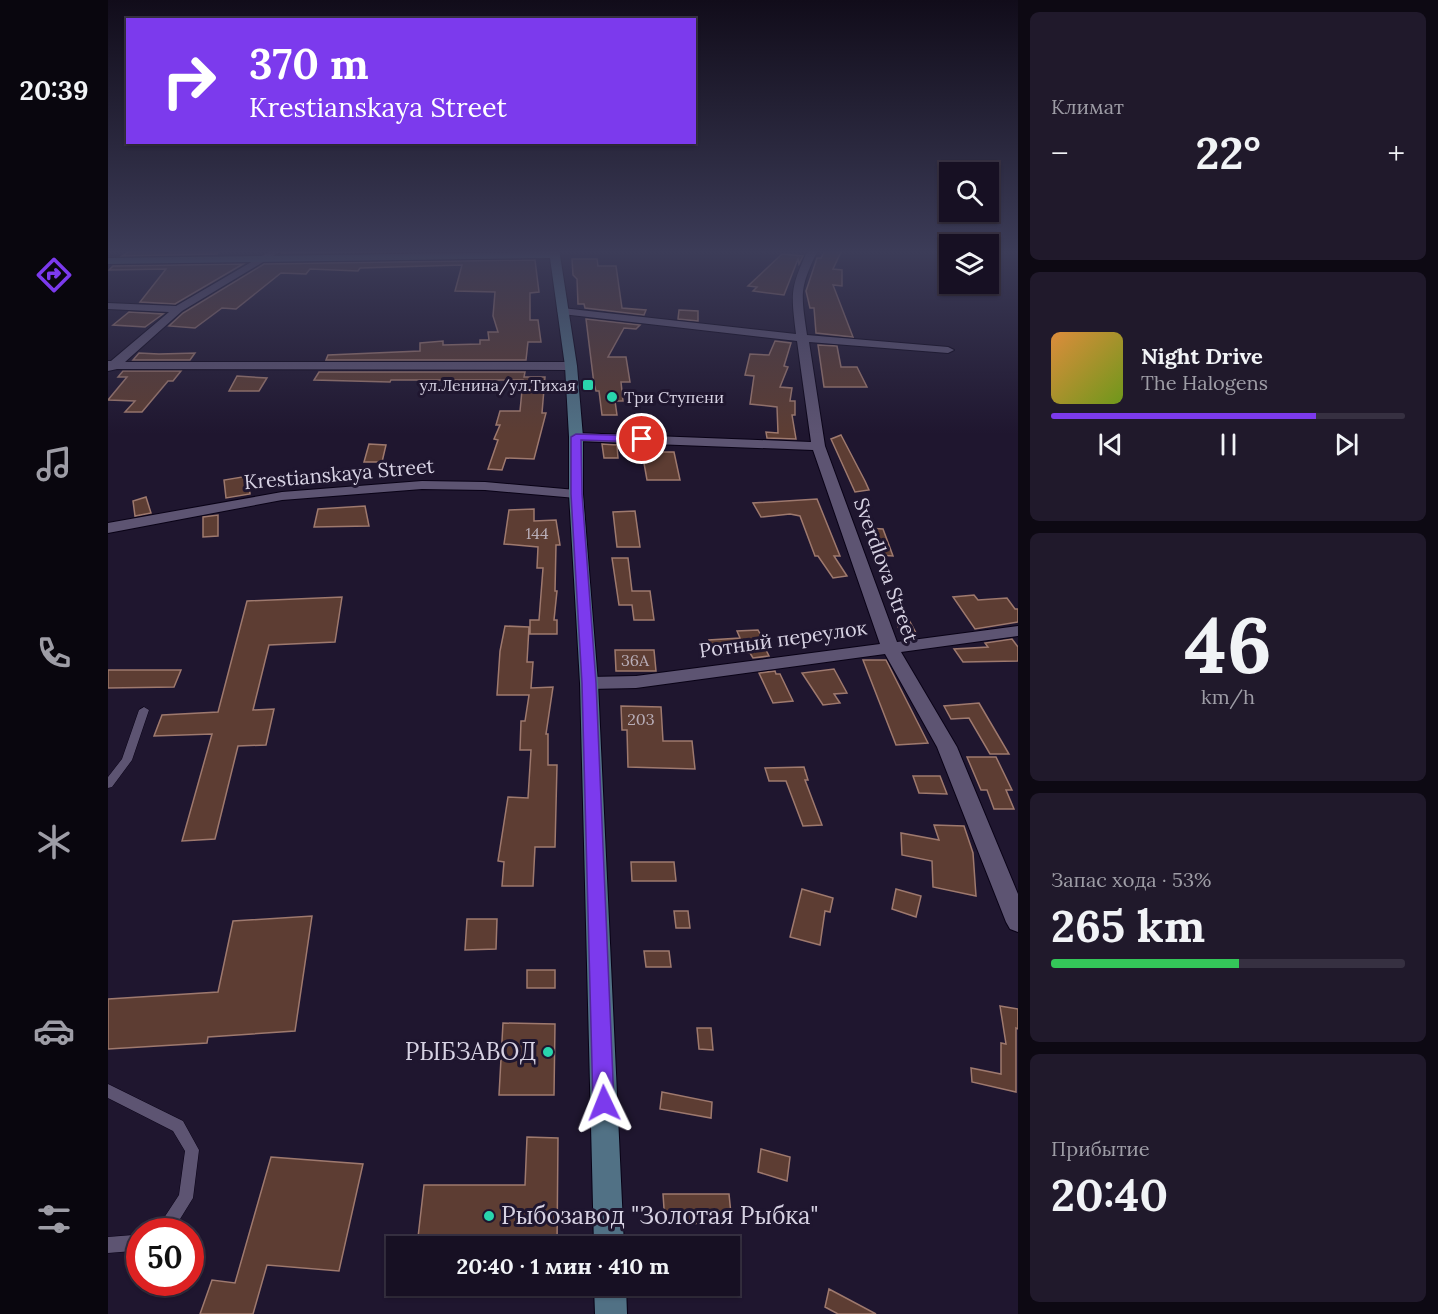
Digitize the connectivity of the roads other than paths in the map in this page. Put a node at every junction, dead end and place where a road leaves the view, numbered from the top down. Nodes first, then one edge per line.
1 (175, 311) edge
2 (562, 311) edge
3 (565, 311) edge
4 (799, 311) edge
5 (803, 338) junction
6 (948, 350) dead end
7 (571, 366) junction
8 (110, 367) edge
9 (576, 437) junction
10 (818, 446) junction
11 (576, 494) junction
12 (108, 528) edge
13 (1018, 631) edge
14 (890, 648) junction
15 (589, 683) junction
16 (144, 710) dead end
17 (108, 784) edge
18 (1018, 922) edge
19 (108, 1091) edge
20 (172, 1218) edge
21 (609, 1236) edge
22 (126, 1244) edge
23 (108, 1245) edge
24 (610, 1296) edge
25 (611, 1314) edge

1 - 8 street
2 - 7 main road
3 - 5 street
4 - 5 street, Sverdlova Street
5 - 6 street
5 - 10 street, Sverdlova Street
7 - 8 street
7 - 9 main road
9 - 10 street
9 - 11 main road
10 - 14 street, Sverdlova Street
11 - 12 street, Krestianskaya Street
11 - 15 main road
13 - 14 street, Ротный переулок
14 - 15 street, Ротный переулок
14 - 18 street, Sverdlova Street
15 - 21 main road
16 - 17 lane
19 - 20 lane
22 - 23 lane
24 - 25 main road

